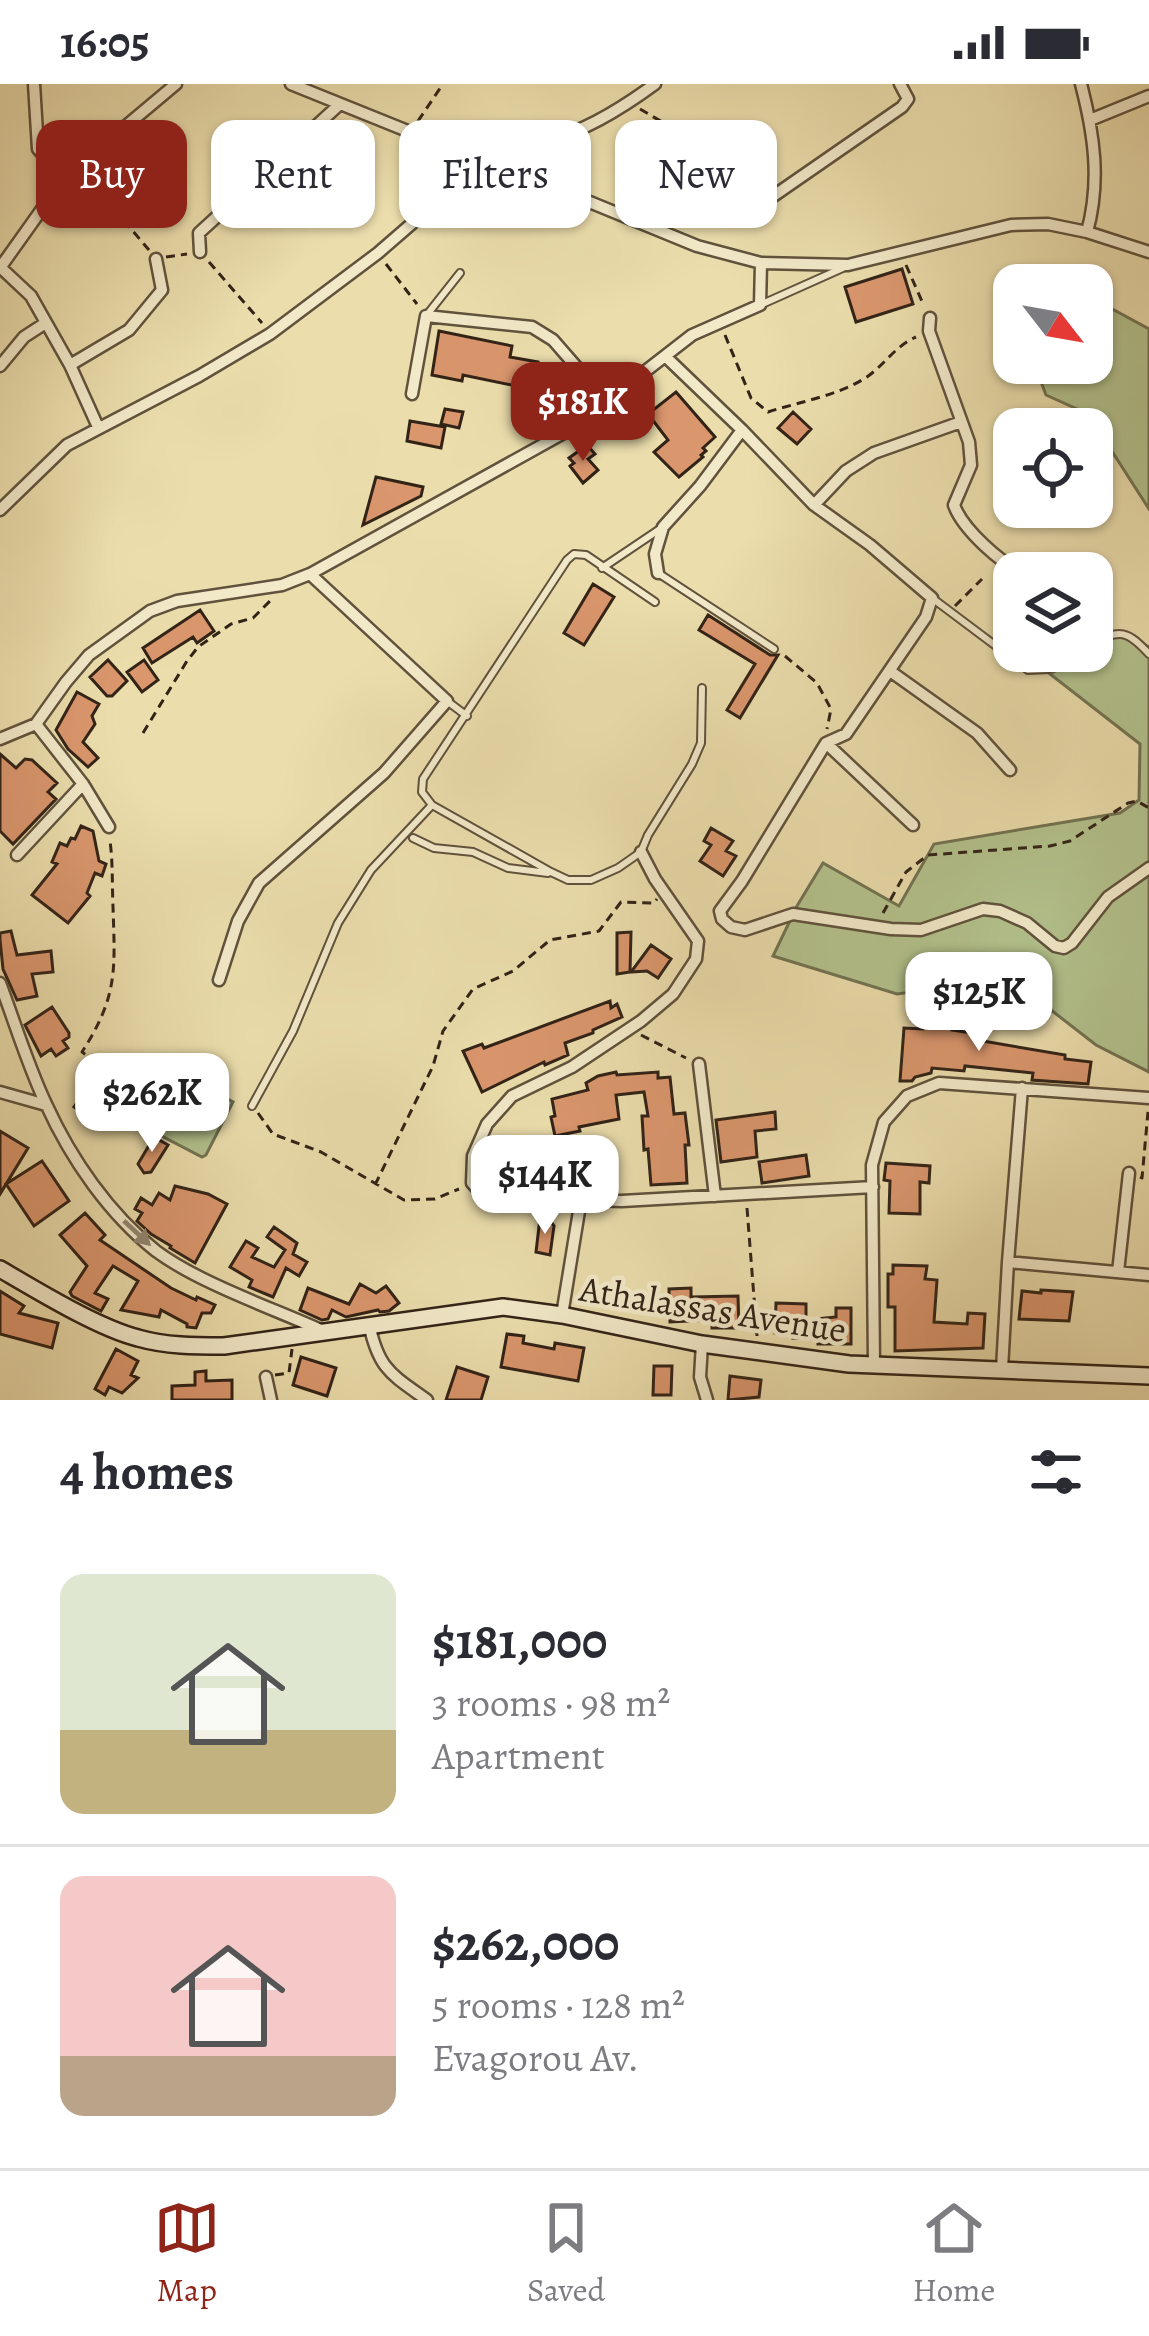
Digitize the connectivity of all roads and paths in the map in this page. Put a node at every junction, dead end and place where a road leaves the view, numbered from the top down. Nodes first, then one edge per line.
1 (34, 84) edge
2 (176, 84) edge
3 (291, 84) edge
4 (443, 84) edge
5 (655, 84) edge
6 (900, 84) edge
7 (1082, 84) edge
8 (1149, 96) edge
9 (628, 102) junction
10 (340, 104) junction
11 (36, 120) edge
12 (133, 120) edge
13 (418, 120) edge
14 (659, 120) edge
15 (1090, 120) junction
16 (591, 122) edge
17 (399, 128) edge
18 (777, 194) edge
19 (591, 203) edge
20 (36, 217) edge
21 (130, 228) edge
22 (406, 228) edge
23 (1087, 232) junction
24 (200, 252) junction
25 (378, 253) junction
26 (1149, 253) edge
27 (902, 254) junction
28 (156, 259) junction
29 (761, 263) junction
30 (848, 265) junction
31 (0, 268) edge
32 (460, 273) dead end
33 (760, 305) junction
34 (426, 316) junction
35 (721, 322) junction
36 (44, 324) junction
37 (929, 325) junction
38 (270, 334) junction
39 (666, 356) junction
40 (70, 365) junction
41 (0, 366) edge
42 (412, 394) dead end
43 (607, 402) junction
44 (961, 422) junction
45 (98, 428) junction
46 (742, 430) junction
47 (814, 505) junction
48 (0, 511) edge
49 (663, 527) junction
50 (993, 552) edge
51 (602, 568) junction
52 (658, 573) joint
53 (310, 574) junction
54 (982, 579) dead end
55 (282, 585) junction
56 (932, 598) junction
57 (655, 602) dead end
58 (950, 612) junction
59 (1113, 634) edge
60 (993, 644) edge
61 (774, 649) joint
62 (1149, 654) edge
63 (890, 671) junction
64 (702, 688) dead end
65 (447, 701) junction
66 (467, 716) junction
67 (36, 724) junction
68 (142, 733) dead end
69 (0, 739) edge
70 (826, 743) junction
71 (1010, 770) dead end
72 (82, 784) junction
73 (432, 805) junction
74 (1149, 808) edge
75 (913, 825) dead end
76 (109, 827) joint
77 (413, 838) dead end
78 (640, 852) junction
79 (17, 855) dead end
80 (1149, 868) edge
81 (551, 872) junction
82 (663, 890) junction
83 (875, 926) junction
84 (219, 980) dead end
85 (0, 983) edge
86 (629, 1029) junction
87 (700, 1064) joint
88 (110, 1071) dead end
89 (1022, 1088) junction
90 (0, 1093) edge
91 (1149, 1101) edge
92 (46, 1105) junction
93 (253, 1106) joint
94 (1129, 1173) joint
95 (472, 1183) junction
96 (375, 1185) junction
97 (873, 1187) junction
98 (746, 1194) junction
99 (715, 1196) junction
100 (581, 1199) junction
101 (1009, 1262) junction
102 (0, 1269) edge
103 (1118, 1272) junction
104 (1149, 1274) edge
105 (562, 1315) junction
106 (369, 1324) junction
107 (323, 1331) junction
108 (294, 1335) junction
109 (702, 1344) junction
110 (758, 1352) junction
111 (874, 1364) junction
112 (1002, 1369) junction
113 (1149, 1376) edge
114 (266, 1377) joint
115 (271, 1400) edge
116 (428, 1400) edge
117 (707, 1400) edge

1 - 11 street
2 - 12 street
3 - 10 street
4 - 13 path
5 - 9 street
6 - 18 street
7 - 15 street
8 - 15 street
9 - 14 path
9 - 16 street
10 - 17 street
10 - 24 street
15 - 23 street
19 - 29 street
20 - 31 street
21 - 28 path
22 - 25 street
23 - 26 street
23 - 27 street
24 - 28 path
24 - 38 path
25 - 34 path
25 - 38 street
27 - 30 street
27 - 37 path
28 - 40 street
29 - 30 street
29 - 33 street
30 - 33 lane
31 - 36 street
32 - 34 lane
33 - 35 street
34 - 42 street
34 - 43 street
35 - 37 path
35 - 39 street
36 - 40 street
36 - 41 street
37 - 44 street
38 - 45 street
39 - 43 street
39 - 46 street
40 - 45 street
43 - 53 street
44 - 47 street
44 - 50 street
45 - 48 street
46 - 47 street
46 - 49 street
47 - 56 street
49 - 51 lane
49 - 52 street
51 - 57 lane
51 - 66 lane
52 - 61 lane
53 - 55 street
53 - 65 street
54 - 58 path
55 - 67 street
55 - 68 path
56 - 58 lane
56 - 63 street
58 - 60 lane
59 - 62 lane
61 - 70 path
63 - 70 street
63 - 71 street
64 - 78 lane
65 - 66 lane
65 - 84 street
66 - 73 lane
67 - 69 street
67 - 72 street
70 - 75 street
70 - 83 street
72 - 76 street
72 - 79 street
73 - 81 lane
73 - 93 lane
74 - 83 path
76 - 88 path
77 - 81 lane
78 - 81 lane
78 - 82 street
80 - 83 street
82 - 86 street
82 - 96 path
85 - 92 street
86 - 87 path
86 - 95 street
87 - 99 street
89 - 91 street
89 - 97 street
89 - 101 street
90 - 92 street
91 - 94 path
92 -> 107 street
93 - 96 path
94 - 103 street
95 - 96 path
95 - 100 street
97 - 98 street
97 - 111 street
98 - 99 street
98 - 110 path
99 - 100 street
100 - 105 street
101 - 103 street
101 - 112 street
102 - 108 main road, Athalassas Avenue
103 - 104 street
105 - 106 main road, Athalassas Avenue
105 - 109 main road, Athalassas Avenue
106 - 107 main road, Athalassas Avenue
106 - 116 street
107 - 108 main road, Athalassas Avenue
108 - 114 path
109 - 110 main road, Athalassas Avenue
109 - 117 street
110 - 111 main road, Athalassas Avenue
111 - 112 main road, Athalassas Avenue
112 - 113 main road, Athalassas Avenue
114 - 115 street

